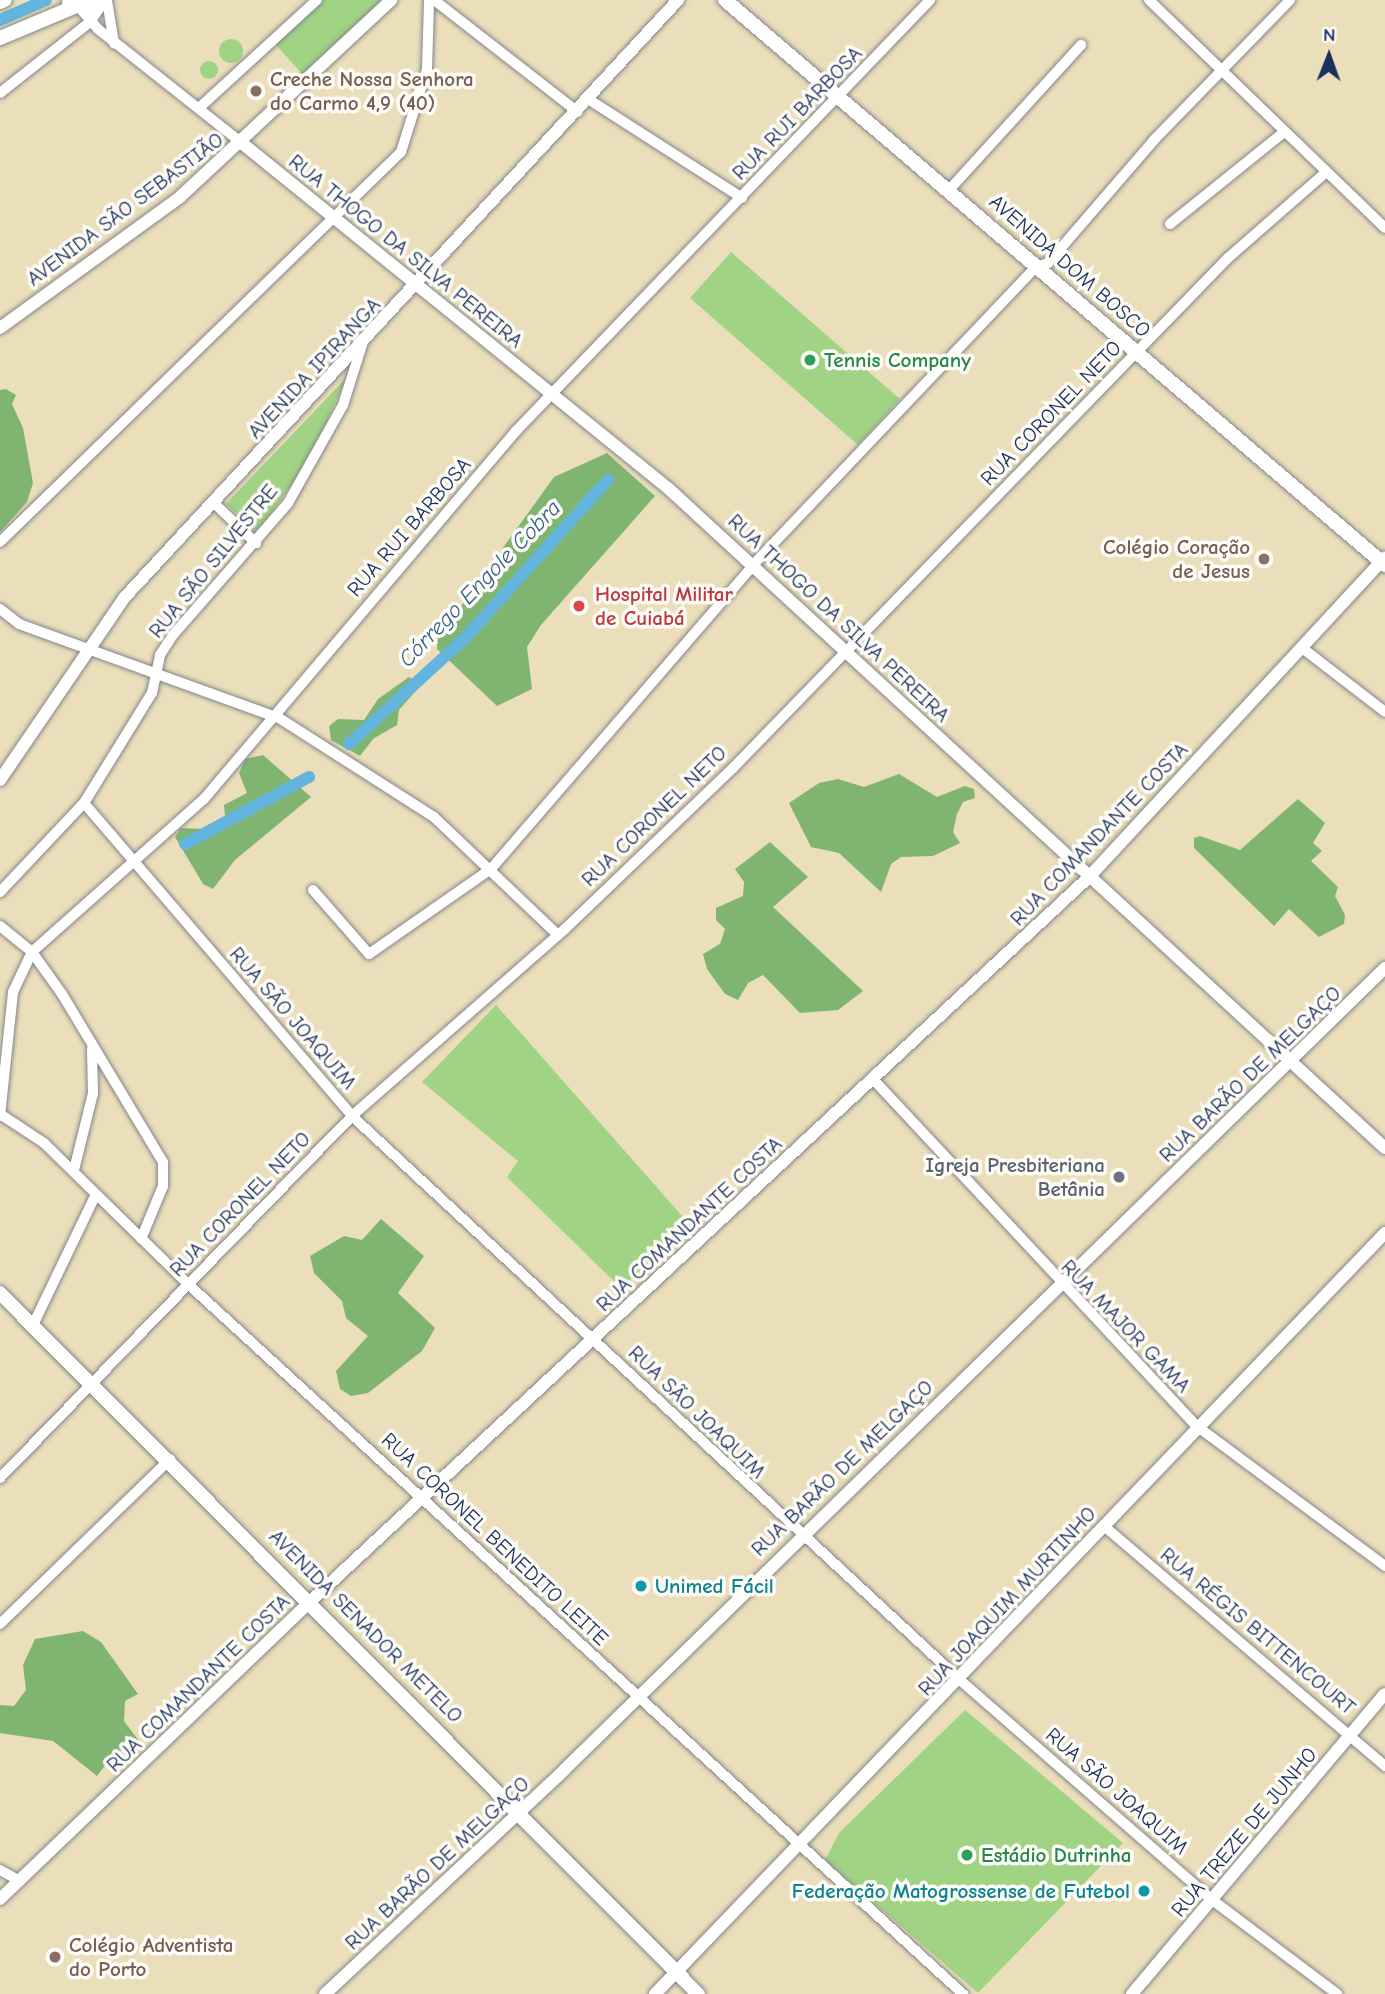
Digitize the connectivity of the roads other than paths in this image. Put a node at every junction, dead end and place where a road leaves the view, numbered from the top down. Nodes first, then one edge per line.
1 (5, 0) edge
2 (105, 0) edge
3 (317, 0) edge
4 (391, 0) edge
5 (432, 0) edge
6 (678, 0) edge
7 (725, 0) edge
8 (930, 0) edge
9 (1149, 0) edge
10 (1290, 0) edge
11 (0, 2) edge
12 (73, 4) edge
13 (90, 22) junction
14 (0, 38) edge
15 (114, 43) junction
16 (1081, 45) dead end
17 (1224, 71) junction
18 (0, 93) edge
19 (588, 99) junction
20 (839, 100) junction
21 (199, 108) junction
22 (578, 112) junction
23 (1284, 132) junction
24 (243, 144) junction
25 (1325, 173) junction
26 (950, 189) junction
27 (742, 198) junction
28 (333, 218) junction
29 (1170, 224) dead end
30 (1384, 227) edge
31 (1036, 267) junction
32 (417, 285) junction
33 (0, 328) edge
34 (363, 342) junction
35 (1136, 351) junction
36 (553, 394) junction
37 (215, 504) junction
38 (0, 542) edge
39 (256, 543) junction
40 (1384, 561) edge
41 (753, 565) junction
42 (0, 610) edge
43 (1301, 647) junction
44 (90, 650) junction
45 (848, 653) junction
46 (157, 673) junction
47 (1385, 712) edge
48 (279, 718) junction
49 (0, 780) edge
50 (84, 803) junction
51 (135, 865) junction
52 (491, 869) junction
53 (1090, 876) junction
54 (313, 890) dead end
55 (0, 891) edge
56 (0, 926) edge
57 (557, 934) junction
58 (32, 952) junction
59 (1385, 968) edge
60 (90, 1043) junction
61 (1291, 1061) junction
62 (872, 1078) junction
63 (0, 1115) edge
64 (352, 1116) junction
65 (1385, 1148) edge
66 (74, 1170) junction
67 (96, 1194) junction
68 (1385, 1233) edge
69 (141, 1239) junction
70 (188, 1285) junction
71 (1061, 1288) junction
72 (0, 1293) edge
73 (33, 1325) junction
74 (594, 1340) junction
75 (91, 1384) junction
76 (1198, 1427) junction
77 (170, 1460) junction
78 (0, 1478) edge
79 (424, 1497) junction
80 (1104, 1526) junction
81 (799, 1535) junction
82 (1385, 1566) edge
83 (311, 1601) junction
84 (0, 1624) edge
85 (960, 1680) junction
86 (1385, 1694) edge
87 (637, 1698) junction
88 (1351, 1735) junction
89 (1385, 1766) edge
90 (521, 1812) junction
91 (798, 1845) junction
92 (0, 1870) edge
93 (20, 1881) junction
94 (0, 1899) edge
95 (1211, 1899) junction
96 (676, 1971) junction
97 (325, 1994) edge
98 (655, 1994) edge
99 (698, 1994) edge
100 (963, 1994) edge
101 (1132, 1994) edge
102 (1337, 1994) edge

1 - 11 main road
2 - 12 main road
2 - 13 street
2 - 15 street
3 - 21 street
4 - 24 street, AVENIDA SÃO SEBASTIÃO
5 - 22 street
5 - 28 street
6 - 19 street, AVENIDA IPIRANGA
7 - 20 main road, AVENIDA DOM BOSCO
8 - 20 street, RUA RUI BARBOSA
9 - 17 street
10 - 17 street
12 - 13 street
12 - 14 main road
13 - 15 street
13 - 18 street
15 - 21 street
16 - 26 street
17 - 23 street
17 - 31 street
19 - 22 street, AVENIDA IPIRANGA
19 - 27 street
20 - 26 main road, AVENIDA DOM BOSCO
20 - 27 street, RUA RUI BARBOSA
21 - 24 street
22 - 32 street, AVENIDA IPIRANGA
23 - 25 street
23 - 29 street
24 - 28 street, RUA THOGO DA SILVA PEREIRA
24 - 33 street, AVENIDA SÃO SEBASTIÃO
25 - 30 street
25 - 35 street, RUA CORONEL NETO
26 - 31 main road, AVENIDA DOM BOSCO
27 - 36 street, RUA RUI BARBOSA
28 - 32 street, RUA THOGO DA SILVA PEREIRA
28 - 38 street
31 - 35 main road, AVENIDA DOM BOSCO
31 - 41 street
32 - 34 street, AVENIDA IPIRANGA
32 - 36 street, RUA THOGO DA SILVA PEREIRA
34 - 37 street, AVENIDA IPIRANGA
34 - 39 street, RUA SÃO SILVESTRE
35 - 40 main road, AVENIDA DOM BOSCO
35 - 45 street, RUA CORONEL NETO
36 - 41 street, RUA THOGO DA SILVA PEREIRA
36 - 48 street, RUA RUI BARBOSA
37 - 39 street
37 - 44 street, AVENIDA IPIRANGA
39 - 46 street, RUA SÃO SILVESTRE
40 - 43 street, RUA COMANDANTE COSTA
41 - 45 street, RUA THOGO DA SILVA PEREIRA
41 - 52 street
42 - 44 street
43 - 47 street
43 - 53 street, RUA COMANDANTE COSTA
44 - 46 street
44 - 49 street, AVENIDA IPIRANGA
45 - 53 street, RUA THOGO DA SILVA PEREIRA
45 - 57 street, RUA CORONEL NETO
46 - 48 street
46 - 50 street, RUA SÃO SILVESTRE
48 - 51 street, RUA RUI BARBOSA
48 - 52 street
50 - 51 street, RUA SÃO JOAQUIM
50 - 55 street, RUA SÃO SILVESTRE
51 - 58 street, RUA RUI BARBOSA
51 - 64 street, RUA SÃO JOAQUIM
52 - 54 street
52 - 57 street
53 - 61 street, RUA THOGO DA SILVA PEREIRA
53 - 62 street, RUA COMANDANTE COSTA
56 - 58 street
57 - 64 street, RUA CORONEL NETO
58 - 60 street
58 - 63 street, RUA RUI BARBOSA
59 - 61 street, RUA BARÃO DE MELGAÇO
60 - 66 street
60 - 69 street
61 - 65 street, RUA THOGO DA SILVA PEREIRA
61 - 71 street, RUA BARÃO DE MELGAÇO
62 - 71 street, RUA MAJOR GAMA
62 - 74 street, RUA COMANDANTE COSTA
63 - 66 street, RUA CORONEL BENEDITO LEITE
64 - 70 street, RUA CORONEL NETO
64 - 74 street, RUA SÃO JOAQUIM
66 - 67 street, RUA CORONEL BENEDITO LEITE
67 - 69 street, RUA CORONEL BENEDITO LEITE
67 - 73 street
68 - 76 street, RUA JOAQUIM MURTINHO
69 - 70 street, RUA CORONEL BENEDITO LEITE
70 - 75 street, RUA CORONEL NETO
70 - 79 street, RUA CORONEL BENEDITO LEITE
71 - 76 street, RUA MAJOR GAMA
71 - 81 street, RUA BARÃO DE MELGAÇO
72 - 73 main road, AVENIDA SENADOR METELO
73 - 75 main road, AVENIDA SENADOR METELO
74 - 79 street, RUA COMANDANTE COSTA
74 - 81 street, RUA SÃO JOAQUIM
75 - 77 main road, AVENIDA SENADOR METELO
75 - 78 street, RUA CORONEL NETO
76 - 80 street, RUA JOAQUIM MURTINHO
76 - 82 street, RUA MAJOR GAMA
77 - 83 main road, AVENIDA SENADOR METELO
77 - 84 street
79 - 83 street, RUA COMANDANTE COSTA
79 - 87 street, RUA CORONEL BENEDITO LEITE
80 - 85 street, RUA JOAQUIM MURTINHO
80 - 88 street, RUA RÉGIS BITTENCOURT
81 - 85 street, RUA SÃO JOAQUIM
81 - 87 street, RUA BARÃO DE MELGAÇO
83 - 90 main road, AVENIDA SENADOR METELO
83 - 93 street, RUA COMANDANTE COSTA
85 - 91 street, RUA JOAQUIM MURTINHO
85 - 95 street, RUA SÃO JOAQUIM
86 - 88 street, RUA TREZE DE JUNHO
87 - 90 street, RUA BARÃO DE MELGAÇO
87 - 91 street, RUA CORONEL BENEDITO LEITE
88 - 89 street, RUA RÉGIS BITTENCOURT
88 - 95 street, RUA TREZE DE JUNHO
90 - 96 main road, AVENIDA SENADOR METELO
90 - 97 street, RUA BARÃO DE MELGAÇO
91 - 96 street, RUA JOAQUIM MURTINHO
91 - 100 street, RUA CORONEL BENEDITO LEITE
92 - 93 street
93 - 94 street, RUA COMANDANTE COSTA
95 - 101 street, RUA TREZE DE JUNHO
95 - 102 street, RUA SÃO JOAQUIM
96 - 98 street, RUA JOAQUIM MURTINHO
96 - 99 main road, AVENIDA SENADOR METELO

